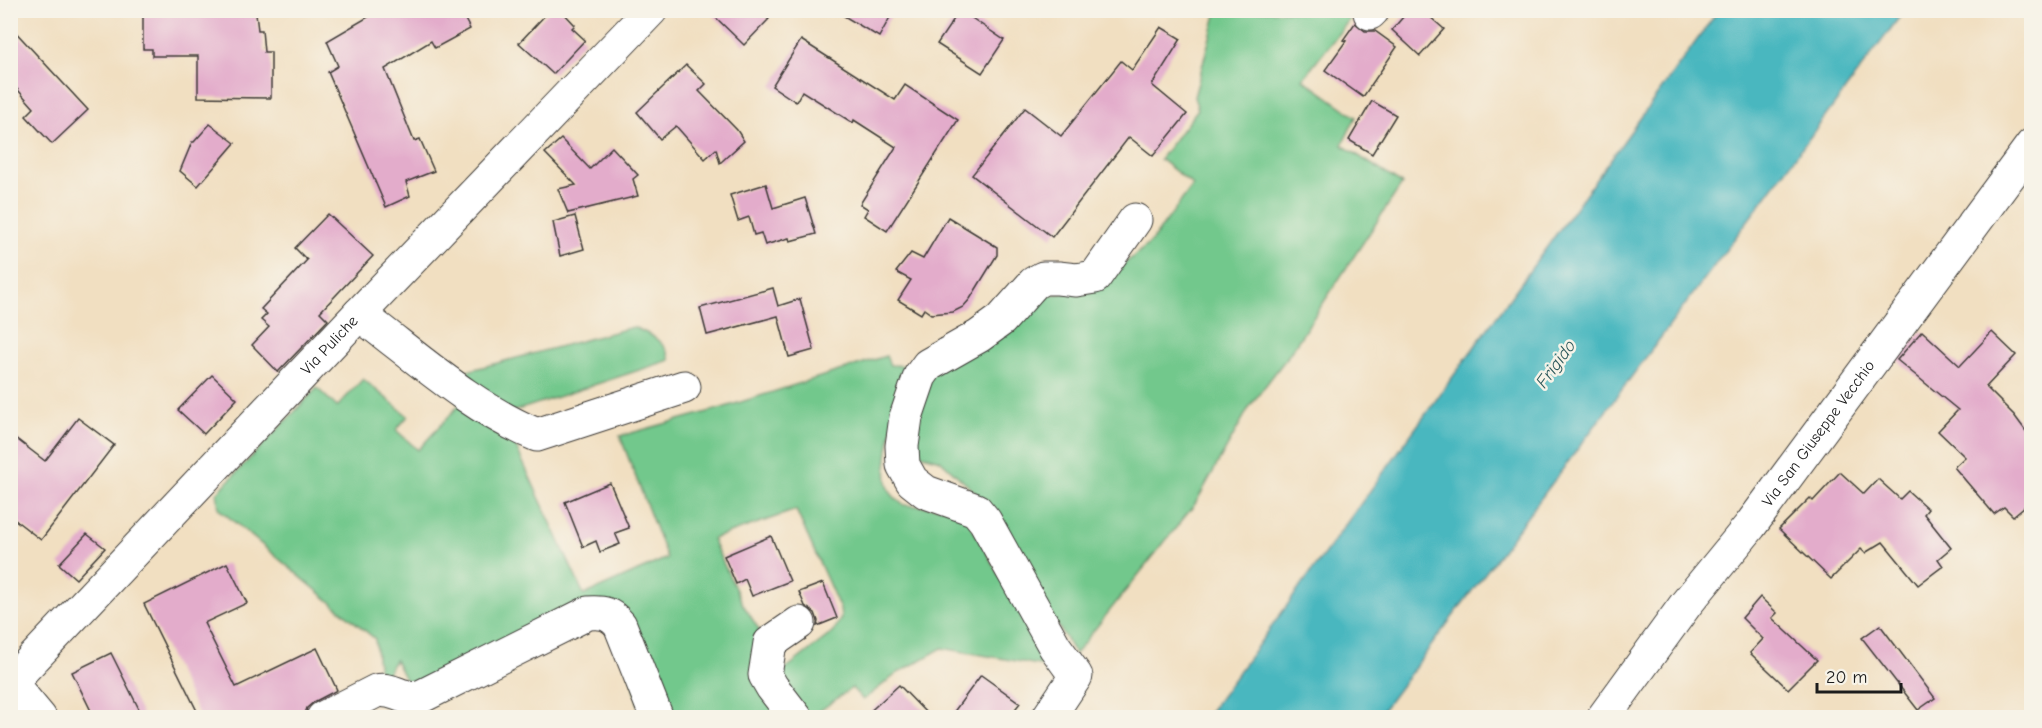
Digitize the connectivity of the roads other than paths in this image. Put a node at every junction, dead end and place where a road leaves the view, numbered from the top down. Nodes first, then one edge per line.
1 (651, 10) edge
2 (2031, 145) edge
3 (1135, 220) dead end
4 (359, 314) junction
5 (684, 387) dead end
6 (799, 623) dead end
7 (11, 683) edge
8 (40, 717) edge
9 (323, 717) edge
10 (657, 717) edge
11 (796, 717) edge
12 (1048, 717) edge
13 (1602, 717) edge

1 - 4 street, Via Puliche
2 - 13 street, Via San Giuseppe Vecchio
3 - 12 street
4 - 5 street
4 - 7 street, Via Puliche
6 - 11 street
7 - 8 street
9 - 10 street

